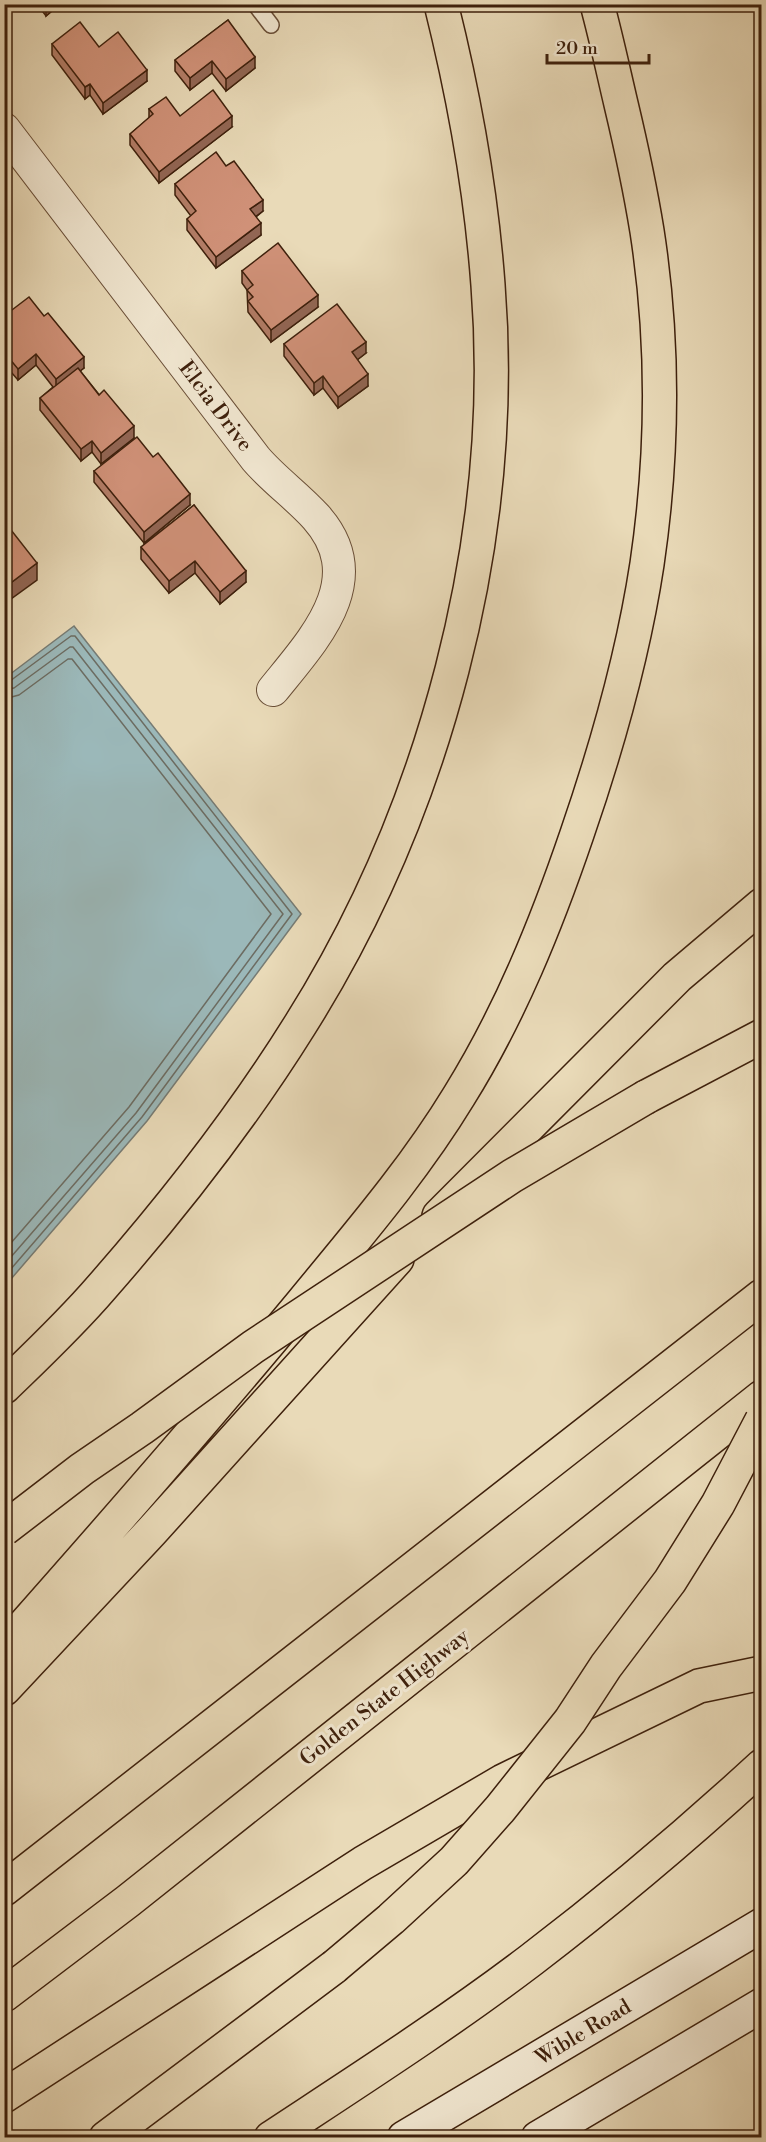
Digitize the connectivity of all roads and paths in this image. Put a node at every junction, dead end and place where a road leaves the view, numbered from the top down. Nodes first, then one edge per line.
1 (255, 4) edge
2 (441, 4) edge
3 (597, 4) edge
4 (271, 25) dead end
5 (4, 129) edge
6 (273, 690) dead end
7 (762, 905) edge
8 (762, 1036) edge
9 (762, 1296) edge
10 (4, 1387) edge
11 (762, 1397) edge
12 (762, 1420) edge
13 (4, 1529) edge
14 (4, 1648) edge
15 (762, 1673) edge
16 (4, 1689) edge
17 (762, 1766) edge
18 (4, 1889) edge
19 (762, 1925) edge
20 (4, 1995) edge
21 (762, 2005) edge
22 (4, 2096) edge
23 (106, 2138) edge
24 (271, 2138) edge
25 (404, 2138) edge
26 (538, 2138) edge

1 - 4 lane
2 - 10 highway
3 - 14 highway
5 - 6 street, Elcia Drive
7 - 16 highway
8 - 13 highway, bridge
9 - 18 highway
11 - 20 highway, Golden State Highway
12 - 23 highway, bridge
15 - 22 highway
17 - 24 highway
19 - 25 street, Wible Road
21 - 26 street

